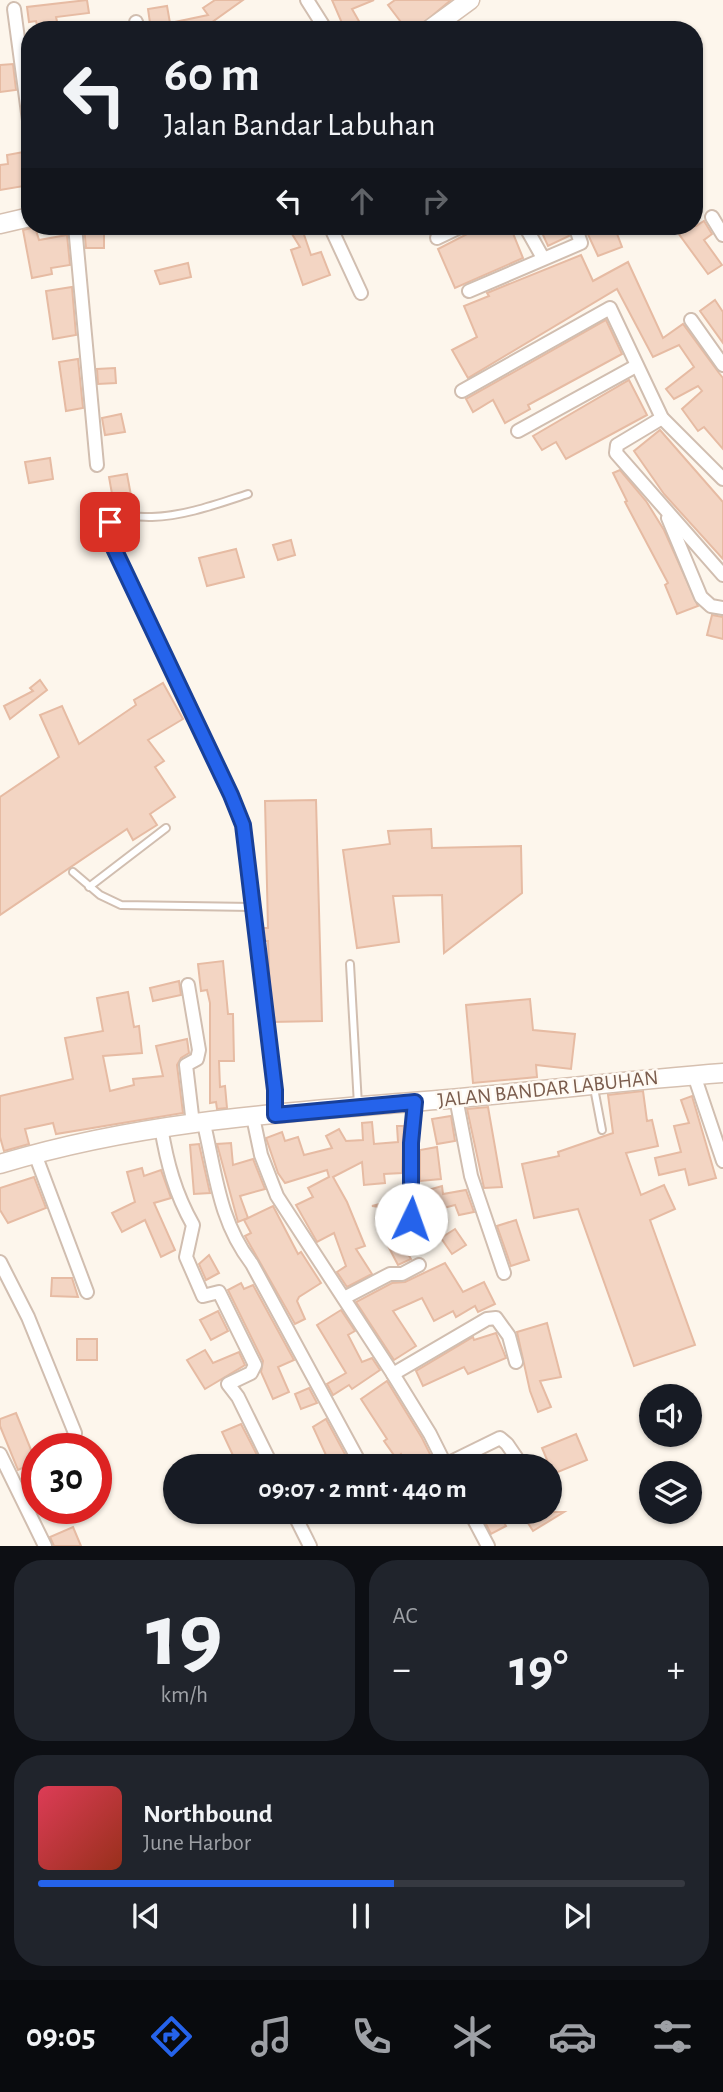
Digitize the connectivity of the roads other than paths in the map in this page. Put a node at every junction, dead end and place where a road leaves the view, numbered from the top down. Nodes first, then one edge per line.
1 (307, 0) edge
2 (470, 0) edge
3 (14, 9) dead end
4 (320, 21) edge
5 (444, 21) edge
6 (21, 61) edge
7 (712, 217) dead end
8 (21, 219) edge
9 (0, 224) edge
10 (76, 235) edge
11 (334, 235) edge
12 (443, 235) edge
13 (531, 235) edge
14 (578, 235) edge
15 (723, 235) edge
16 (437, 238) dead end
17 (543, 258) junction
18 (469, 291) dead end
19 (361, 293) dead end
20 (691, 320) dead end
21 (723, 365) edge
22 (636, 366) junction
23 (462, 391) dead end
24 (662, 418) junction
25 (518, 431) dead end
26 (97, 465) dead end
27 (723, 479) edge
28 (248, 494) dead end
29 (666, 513) junction
30 (723, 575) edge
31 (723, 608) edge
32 (166, 828) dead end
33 (73, 872) dead end
34 (89, 887) junction
35 (252, 907) junction
36 (350, 964) dead end
37 (188, 985) dead end
38 (723, 1073) edge
39 (694, 1075) junction
40 (594, 1083) junction
41 (456, 1098) junction
42 (415, 1102) junction
43 (359, 1106) junction
44 (275, 1115) junction
45 (253, 1116) junction
46 (198, 1124) junction
47 (160, 1127) junction
48 (602, 1130) dead end
49 (36, 1153) junction
50 (723, 1161) edge
51 (0, 1164) edge
52 (411, 1219) dead end
53 (0, 1262) edge
54 (419, 1265) dead end
55 (504, 1273) dead end
56 (87, 1292) dead end
57 (344, 1298) junction
58 (516, 1362) dead end
59 (393, 1374) junction
60 (75, 1433) dead end
61 (0, 1454) edge
62 (266, 1454) edge
63 (355, 1454) edge
64 (438, 1454) edge
65 (469, 1454) edge
66 (514, 1454) edge
67 (299, 1524) edge
68 (476, 1524) edge
69 (45, 1546) edge
70 (310, 1546) edge
71 (488, 1546) edge

1 - 4 street
2 - 5 main road
3 - 6 street
7 - 15 street
8 - 9 main road
10 - 26 street
11 - 19 street
12 - 16 street
13 - 17 street
14 - 17 street
17 - 18 street
20 - 21 street
22 - 23 street
22 - 24 street
22 - 25 street
24 - 27 street
24 - 29 street
28 - 35 lane
29 - 30 street
29 - 31 street
32 - 34 lane
33 - 34 lane
34 - 35 lane
35 - 44 lane
36 - 43 lane
37 - 46 street
38 - 39 main road, JALAN BANDAR LABUHAN
39 - 40 main road, JALAN BANDAR LABUHAN
39 - 50 street
40 - 41 main road, JALAN BANDAR LABUHAN
40 - 48 lane
41 - 42 main road, JALAN BANDAR LABUHAN
41 - 55 street
42 - 43 main road, JALAN BANDAR LABUHAN
42 - 52 street
43 - 44 main road, JALAN BANDAR LABUHAN
44 - 45 main road, JALAN BANDAR LABUHAN
45 - 46 main road, JALAN BANDAR LABUHAN
45 - 57 street
46 - 47 main road, JALAN BANDAR LABUHAN
46 - 63 street
47 - 49 main road, JALAN BANDAR LABUHAN
47 - 62 street
49 - 51 main road, JALAN BANDAR LABUHAN
49 - 56 street
53 - 60 street
54 - 57 street
57 - 59 street
58 - 59 street
59 - 64 street
61 - 69 street
65 - 66 street
67 - 70 street
68 - 71 street

